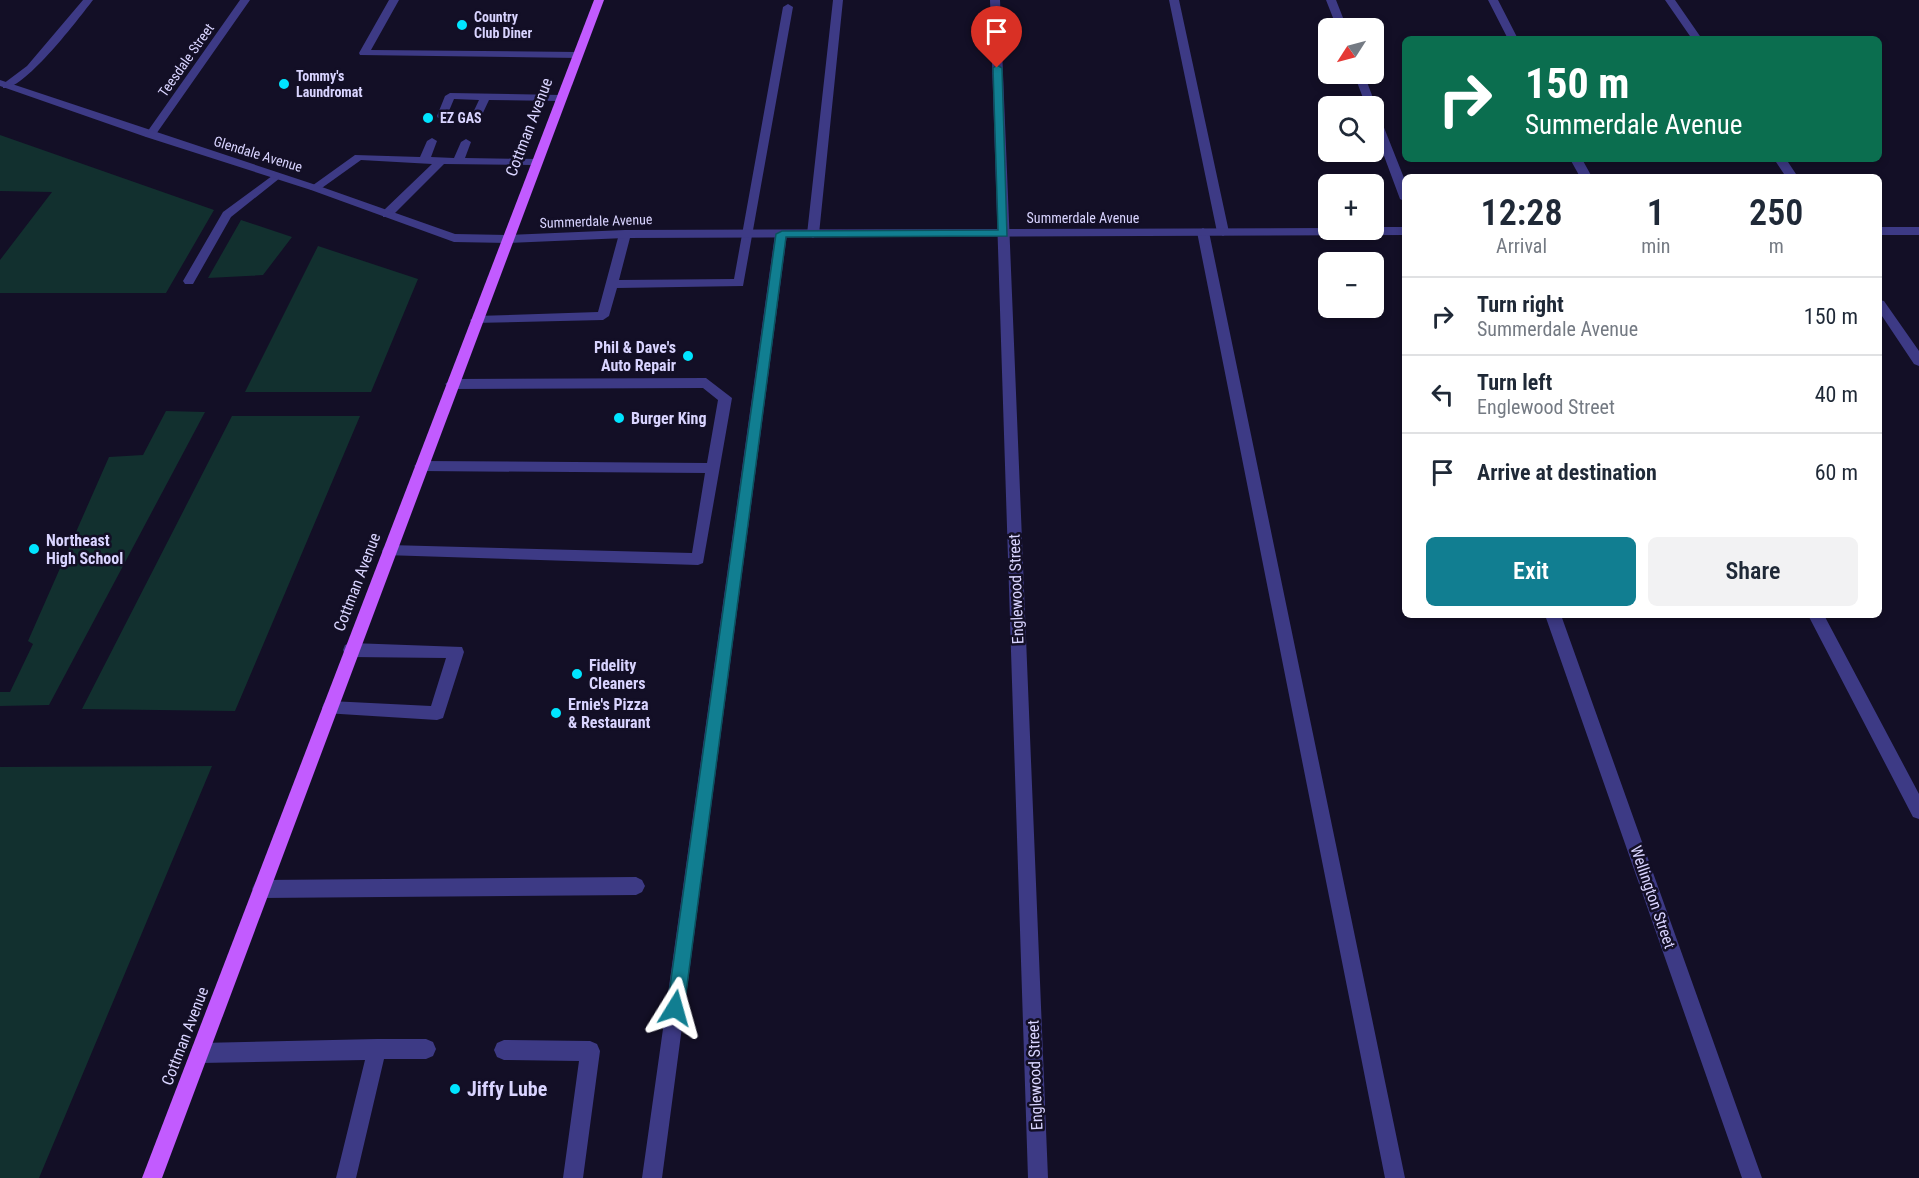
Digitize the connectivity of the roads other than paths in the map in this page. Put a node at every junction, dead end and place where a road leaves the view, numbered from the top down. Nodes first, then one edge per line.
1 (88, 0) edge
2 (245, 0) edge
3 (394, 0) edge
4 (599, 0) edge
5 (838, 0) edge
6 (995, 0) edge
7 (1174, 0) edge
8 (1331, 0) edge
9 (1493, 0) edge
10 (1670, 0) edge
11 (788, 7) dead end
12 (1338, 18) edge
13 (1511, 36) edge
14 (1695, 36) edge
15 (578, 55) junction
16 (3, 85) edge
17 (485, 97) junction
18 (561, 98) junction
19 (442, 116) dead end
20 (476, 117) dead end
21 (150, 135) junction
22 (432, 141) dead end
23 (1384, 141) edge
24 (466, 142) dead end
25 (424, 161) junction
26 (441, 162) junction
27 (458, 162) junction
28 (536, 162) junction
29 (276, 176) junction
30 (315, 188) junction
31 (1402, 188) edge
32 (387, 214) junction
33 (1402, 231) edge
34 (1882, 231) edge
35 (1919, 231) edge
36 (1203, 232) junction
37 (1223, 232) junction
38 (1003, 233) junction
39 (625, 234) junction
40 (749, 234) junction
41 (782, 234) junction
42 (813, 234) junction
43 (508, 239) junction
44 (189, 281) dead end
45 (612, 284) junction
46 (1882, 307) edge
47 (476, 320) junction
48 (1919, 361) edge
49 (452, 384) junction
50 (421, 466) junction
51 (713, 468) junction
52 (389, 551) junction
53 (1554, 618) edge
54 (1818, 618) edge
55 (351, 650) junction
56 (330, 708) junction
57 (1919, 811) edge
58 (636, 886) dead end
59 (261, 889) junction
60 (377, 1049) junction
61 (426, 1049) dead end
62 (504, 1050) dead end
63 (200, 1053) junction
64 (152, 1178) edge
65 (346, 1178) edge
66 (573, 1178) edge
67 (652, 1178) edge
68 (1038, 1178) edge
69 (1395, 1178) edge
70 (1752, 1178) edge

1 - 16 street
2 - 21 street, Teesdale Street
3 - 15 street
4 - 15 main road, Cottman Avenue
5 - 42 street
6 - 38 street, Englewood Street
7 - 37 street
8 - 12 street
9 - 13 street
10 - 14 street
11 - 40 street
15 - 18 main road, Cottman Avenue
16 - 21 street, Glendale Avenue
17 - 18 street
17 - 19 street
17 - 20 street
18 - 28 main road, Cottman Avenue
21 - 29 street, Glendale Avenue
22 - 25 street
23 - 31 street
24 - 27 street
25 - 26 street
25 - 30 street
26 - 27 street
26 - 32 street
27 - 28 street
28 - 43 main road, Cottman Avenue
29 - 30 street, Glendale Avenue
29 - 44 street
30 - 32 street, Glendale Avenue
32 - 43 street, Glendale Avenue
33 - 37 street, Summerdale Avenue
34 - 35 street
36 - 37 street, Summerdale Avenue
36 - 38 street, Summerdale Avenue
36 - 69 street
38 - 42 street, Summerdale Avenue
38 - 68 street, Englewood Street
39 - 40 street, Summerdale Avenue
39 - 43 street, Summerdale Avenue
39 - 45 street
40 - 41 street, Summerdale Avenue
40 - 45 street
41 - 42 street, Summerdale Avenue
41 - 67 street
43 - 47 main road, Cottman Avenue
45 - 47 street
46 - 48 street
47 - 49 main road, Cottman Avenue
49 - 50 main road, Cottman Avenue
49 - 51 street
50 - 51 street
50 - 52 main road, Cottman Avenue
51 - 52 street
52 - 55 main road, Cottman Avenue
53 - 70 street, Wellington Street
54 - 57 street
55 - 56 main road, Cottman Avenue
55 - 56 street
56 - 59 main road, Cottman Avenue
58 - 59 street
59 - 63 main road, Cottman Avenue
60 - 61 street
60 - 63 street
60 - 65 street
62 - 66 street
63 - 64 main road, Cottman Avenue

